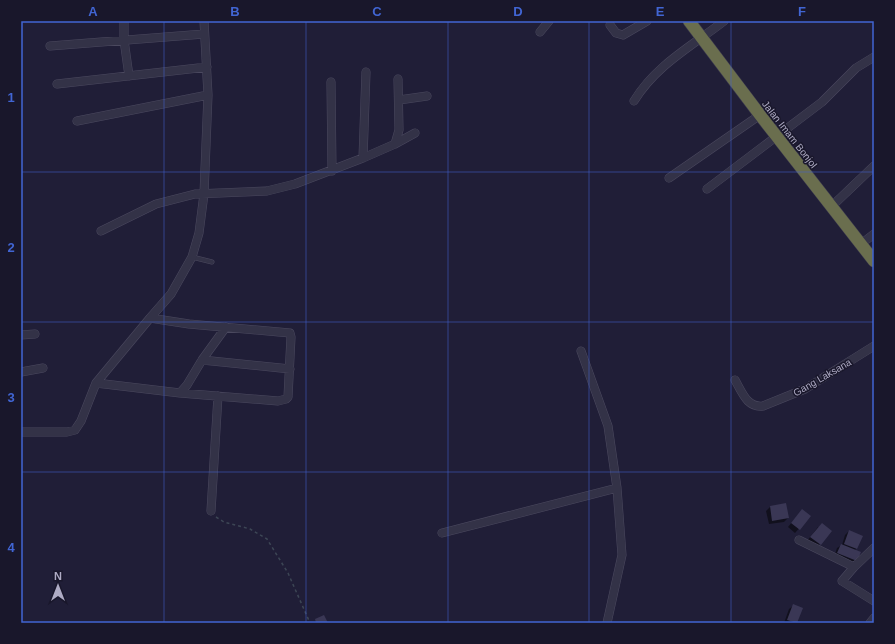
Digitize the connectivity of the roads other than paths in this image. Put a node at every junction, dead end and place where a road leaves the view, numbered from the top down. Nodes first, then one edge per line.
1 (124, 21) edge
2 (204, 21) edge
3 (548, 21) edge
4 (647, 21) edge
5 (689, 21) edge
6 (724, 21) edge
7 (610, 25) dead end
8 (540, 32) dead end
9 (204, 34) junction
10 (702, 38) junction
11 (124, 40) junction
12 (50, 46) dead end
13 (874, 57) edge
14 (207, 67) junction
15 (366, 72) dead end
16 (129, 76) junction
17 (398, 79) dead end
18 (331, 82) dead end
19 (57, 84) dead end
20 (208, 95) junction
21 (426, 96) dead end
22 (398, 100) junction
23 (634, 101) dead end
24 (760, 115) junction
25 (76, 121) dead end
26 (415, 133) dead end
27 (776, 136) junction
28 (395, 144) junction
29 (363, 158) junction
30 (874, 166) edge
31 (332, 171) junction
32 (670, 178) dead end
33 (707, 189) dead end
34 (204, 194) junction
35 (832, 206) junction
36 (101, 231) dead end
37 (874, 234) edge
38 (861, 244) junction
39 (192, 257) junction
40 (874, 261) edge
41 (212, 262) dead end
42 (150, 318) junction
43 (226, 327) junction
44 (35, 334) dead end
45 (21, 335) edge
46 (874, 346) edge
47 (581, 351) dead end
48 (202, 360) junction
49 (43, 368) dead end
50 (290, 369) junction
51 (21, 372) edge
52 (735, 380) dead end
53 (96, 383) junction
54 (180, 393) junction
55 (218, 396) junction
56 (21, 432) edge
57 (616, 488) junction
58 (211, 511) road end
59 (442, 533) dead end
60 (799, 540) dead end
61 (874, 548) edge
62 (854, 567) junction
63 (874, 601) edge
64 (874, 618) edge
65 (607, 623) edge
66 (870, 623) edge

1 - 11 street
2 - 9 street
3 - 8 street
4 - 7 street
5 - 10 highway, Jalan Imam Bonjol
6 - 10 street
9 - 11 street
9 - 14 street
10 - 23 street
10 - 24 highway, Jalan Imam Bonjol
11 - 12 street
11 - 16 street
13 - 27 street
14 - 16 street
14 - 20 street
15 - 29 street
16 - 19 street
17 - 22 street
18 - 31 street
20 - 25 street
20 - 34 street
21 - 22 street
22 - 28 street
24 - 27 highway, Jalan Imam Bonjol
24 - 32 street
26 - 28 street
27 - 33 street
27 - 35 highway, Jalan Imam Bonjol
28 - 29 street
29 - 31 street
30 - 35 street
31 - 34 street
34 - 36 street
34 - 39 street
35 - 38 highway, Jalan Imam Bonjol
37 - 38 street
38 - 40 highway, Jalan Imam Bonjol
39 - 41 lane
39 - 42 street
42 - 43 street
42 - 53 street
43 - 48 street
43 - 50 street
44 - 45 street
46 - 52 street, Gang Laksana
47 - 57 street
48 - 50 street
48 - 54 street
49 - 51 street
50 - 55 street
53 - 54 street
53 - 56 street
54 - 55 street
55 - 58 street
57 - 59 street
57 - 65 street
60 - 62 street
61 - 62 street
62 - 63 street
64 - 66 street

